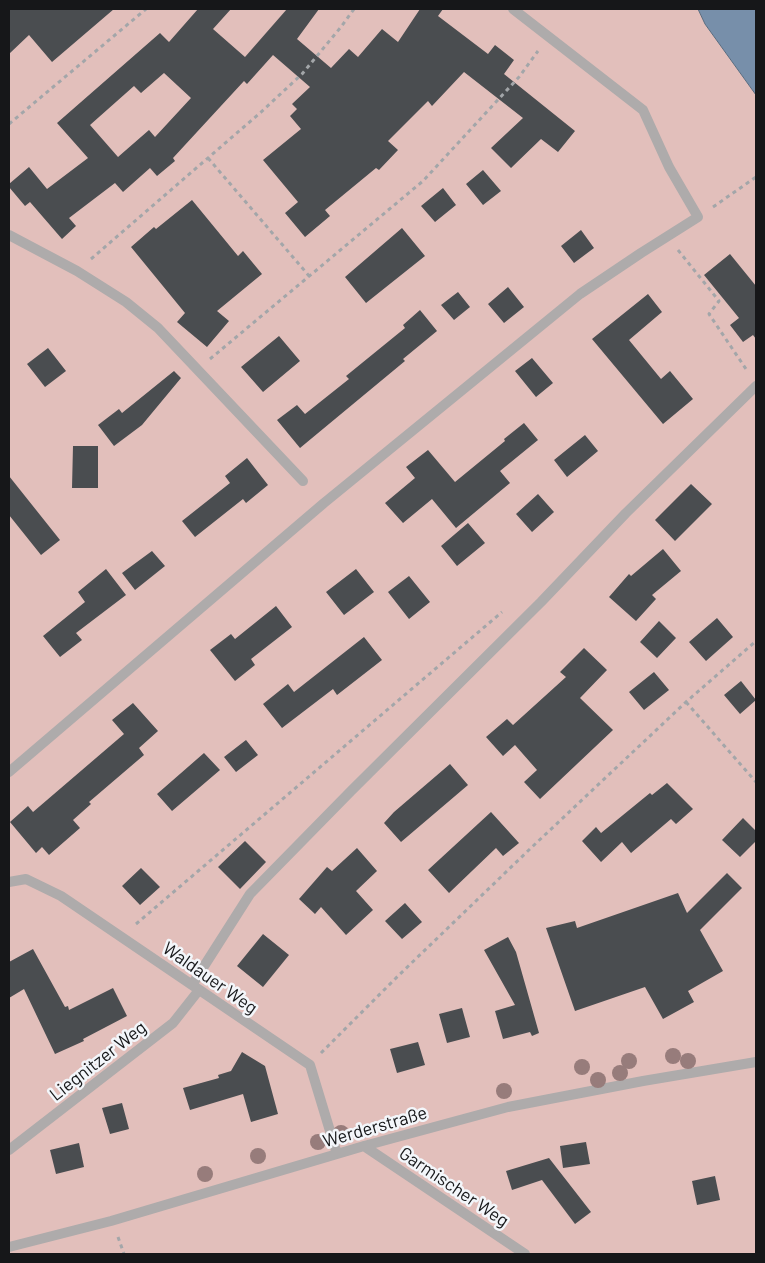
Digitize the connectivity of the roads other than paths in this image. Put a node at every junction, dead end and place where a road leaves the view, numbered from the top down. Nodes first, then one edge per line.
1 (513, 9) edge
2 (9, 235) edge
3 (756, 386) edge
4 (303, 481) dead end
5 (9, 772) edge
6 (9, 882) edge
7 (195, 988) junction
8 (756, 1062) edge
9 (364, 1146) junction
10 (9, 1150) edge
11 (337, 1154) junction
12 (9, 1247) edge
13 (526, 1254) edge

1 - 5 lane
2 - 4 lane
3 - 7 lane, Liegnitzer Weg
6 - 7 lane, Waldauer Weg
7 - 10 lane, Liegnitzer Weg
7 - 11 lane, Waldauer Weg
8 - 9 lane, Werderstraße
9 - 11 lane, Werderstraße
9 - 13 lane, Garmischer Weg
11 - 12 lane, Werderstraße

